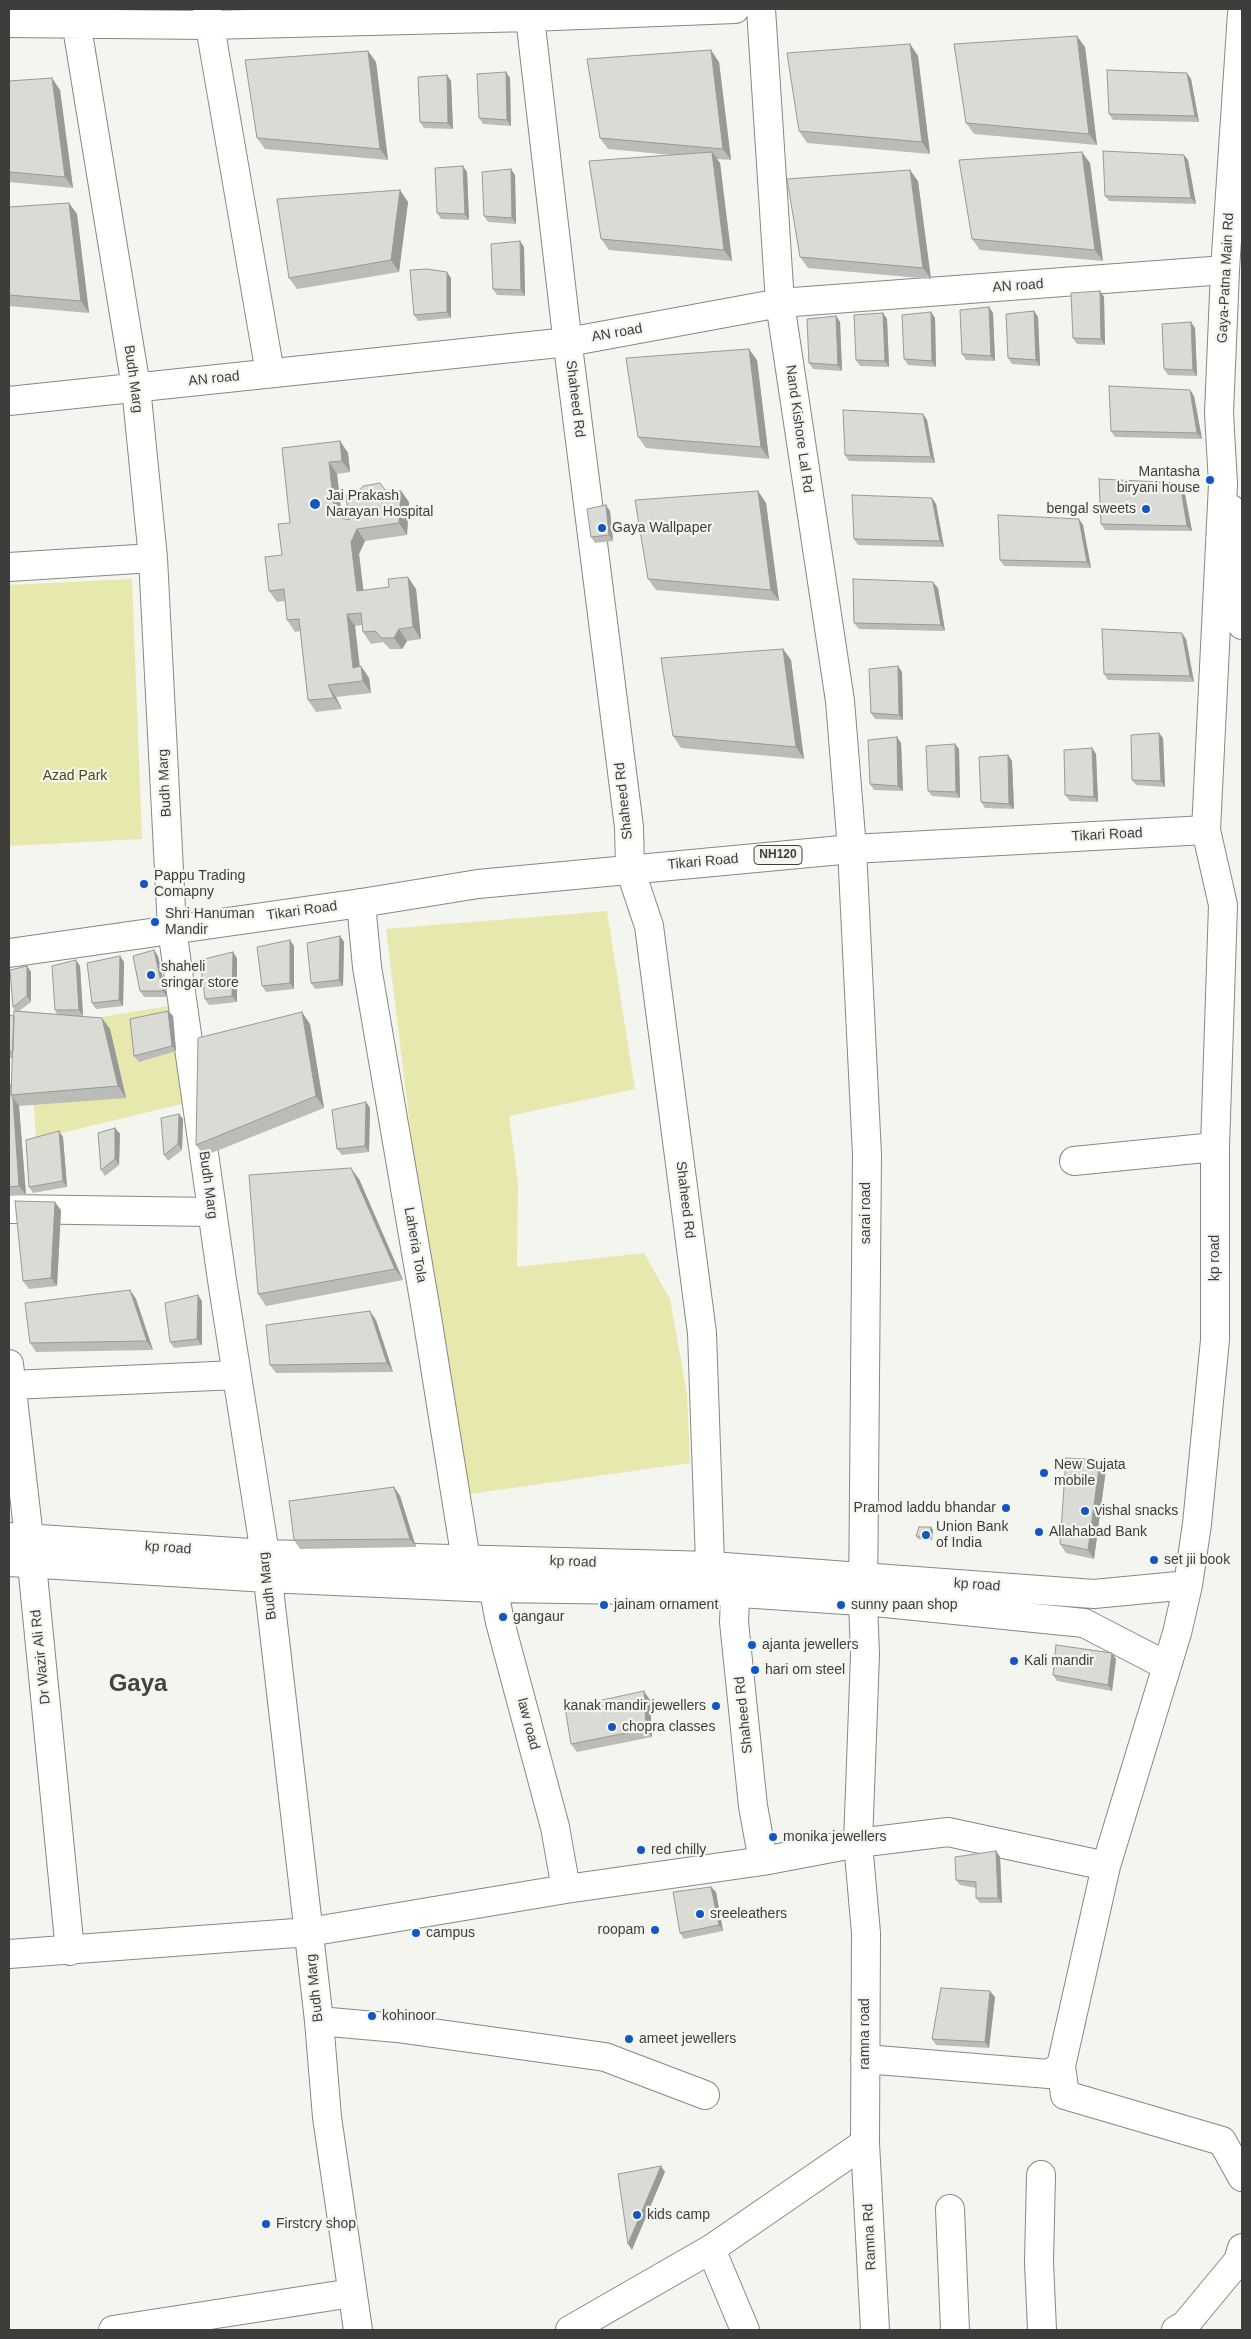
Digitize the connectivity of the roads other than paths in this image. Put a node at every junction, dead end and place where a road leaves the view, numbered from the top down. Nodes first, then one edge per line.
1 (735, 9) edge
2 (761, 9) edge
3 (530, 13) edge
4 (1242, 13) edge
5 (75, 17) edge
6 (208, 17) edge
7 (9, 23) edge
8 (1225, 270) junction
9 (780, 303) junction
10 (568, 342) junction
11 (270, 373) junction
12 (136, 387) junction
13 (9, 401) edge
14 (1223, 484) junction
15 (153, 558) junction
16 (9, 567) edge
17 (1242, 625) edge
18 (1206, 830) junction
19 (852, 848) junction
20 (630, 868) junction
21 (361, 903) junction
22 (172, 929) junction
23 (9, 953) edge
24 (1215, 1147) junction
25 (1074, 1161) dead end
26 (9, 1210) edge
27 (212, 1212) junction
28 (10, 1375) edge
29 (237, 1375) junction
30 (20, 1550) edge
31 (477, 1560) junction
32 (266, 1566) junction
33 (723, 1579) junction
34 (1188, 1585) junction
35 (480, 1587) junction
36 (864, 1589) junction
37 (1167, 1666) junction
38 (858, 1843) junction
39 (763, 1861) junction
40 (1106, 1866) junction
41 (566, 1889) junction
42 (309, 1932) junction
43 (70, 1951) junction
44 (9, 1954) edge
45 (319, 2021) junction
46 (865, 2059) junction
47 (1061, 2066) junction
48 (705, 2094) dead end
49 (865, 2143) junction
50 (1041, 2175) dead end
51 (1242, 2177) edge
52 (950, 2209) dead end
53 (1242, 2248) edge
54 (711, 2249) junction
55 (352, 2293) junction
56 (113, 2330) edge
57 (358, 2330) edge
58 (570, 2330) edge
59 (745, 2330) edge
60 (875, 2330) edge
61 (955, 2330) edge
62 (1042, 2330) edge
63 (1176, 2330) edge

1 - 3 main road
2 - 9 main road, Nand Kishore Lal Rd
3 - 6 main road
3 - 10 main road, Shaheed Rd
4 - 8 main road, Gaya-Patna Main Rd
5 - 6 main road
5 - 7 main road
5 - 12 main road, Budh Marg
6 - 11 main road
8 - 9 main road, AN road
8 - 14 main road, Gaya-Patna Main Rd
9 - 10 main road, AN road
9 - 19 main road, Nand Kishore Lal Rd
10 - 11 main road, AN road
10 - 20 main road, Shaheed Rd
11 - 12 main road, AN road
12 - 13 main road, AN road
12 - 15 main road, Budh Marg
14 - 17 main road
14 - 18 main road
15 - 16 main road
15 - 22 main road, Budh Marg
18 - 19 main road, Tikari Road / NH120
18 - 24 main road, kp road
19 - 20 main road, Tikari Road / NH120
19 - 36 main road, sarai road
20 - 21 main road, Tikari Road / NH120
20 - 33 main road, Shaheed Rd
21 - 22 main road, Tikari Road / NH120
21 - 31 main road, Laheria Tola
22 - 23 main road, Tikari Road / NH120
22 - 27 main road, Budh Marg
24 - 25 main road
24 - 34 main road, kp road
26 - 27 main road
27 - 29 main road, Budh Marg
28 - 29 main road
28 - 30 main road, Dr Wazir Ali Rd
29 - 32 main road, Budh Marg
30 - 32 main road, kp road
30 - 43 main road, Dr Wazir Ali Rd
31 - 32 main road, kp road
31 - 33 main road, kp road
31 - 35 main road, law road
32 - 35 main road, kp road
32 - 42 main road, Budh Marg
33 - 35 main road, kp road
33 - 36 main road, kp road
33 - 39 main road, Shaheed Rd
34 - 36 main road, kp road
34 - 37 main road
35 - 41 main road, law road
36 - 37 main road, kp road
36 - 38 main road, ramna road
37 - 40 main road
38 - 39 main road
38 - 40 main road
38 - 46 main road, ramna road
39 - 41 main road
40 - 47 main road
41 - 42 main road
42 - 43 main road
42 - 45 main road, Budh Marg
43 - 44 main road
45 - 48 main road
45 - 55 main road, Budh Marg
46 - 47 main road
46 - 49 main road, ramna road
47 - 51 main road
49 - 54 main road
49 - 60 main road, Ramna Rd
50 - 62 main road
52 - 61 main road
53 - 63 main road
54 - 58 main road
54 - 59 main road
55 - 56 main road
55 - 57 main road, Budh Marg

